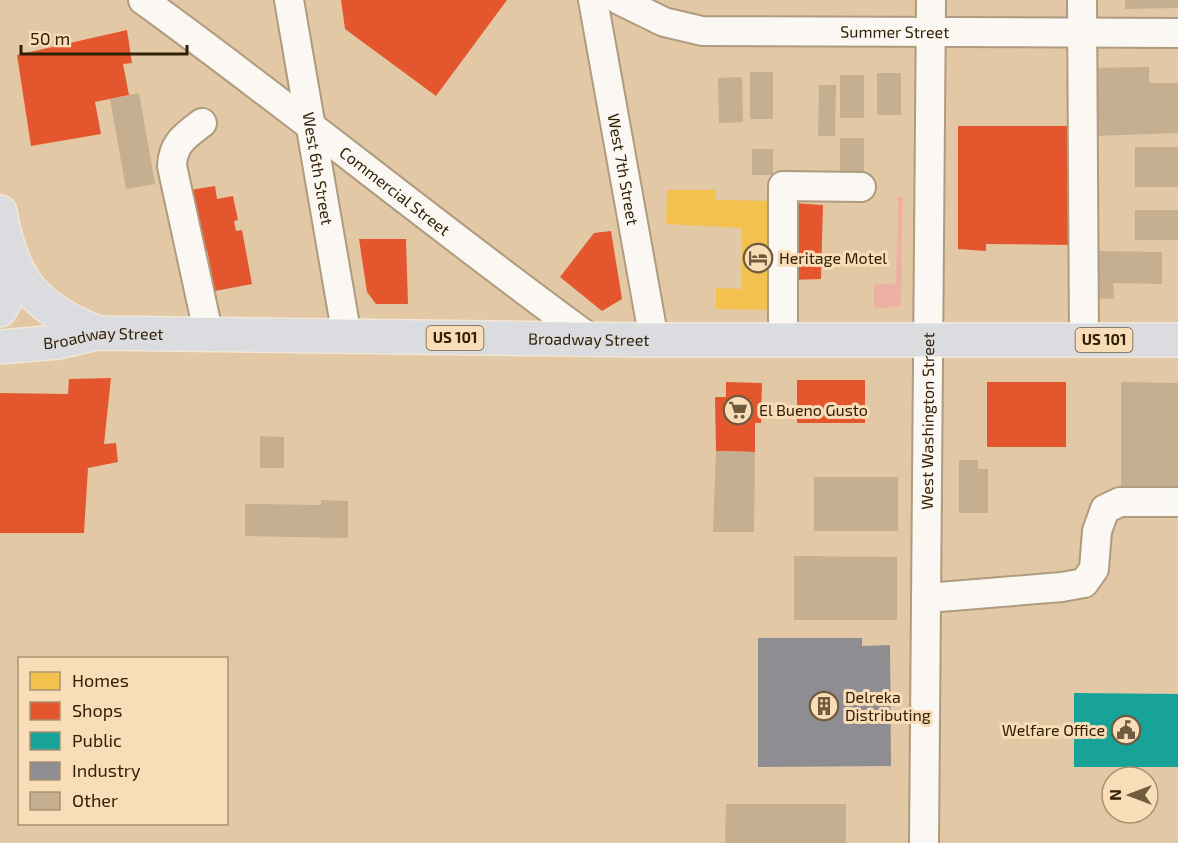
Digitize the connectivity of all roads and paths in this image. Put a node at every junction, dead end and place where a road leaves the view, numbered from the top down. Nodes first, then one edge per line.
1 (143, 0) edge
2 (289, 0) edge
3 (593, 0) edge
4 (619, 0) edge
5 (931, 0) edge
6 (1082, 0) edge
7 (1082, 32) junction
8 (930, 33) junction
9 (1178, 33) edge
10 (202, 123) dead end
11 (311, 124) junction
12 (861, 187) dead end
13 (0, 212) edge
14 (8, 249) junction
15 (0, 310) edge
16 (98, 333) junction
17 (208, 336) junction
18 (347, 337) junction
19 (591, 339) junction
20 (654, 340) junction
21 (783, 340) junction
22 (928, 340) junction
23 (1084, 340) junction
24 (1178, 340) edge
25 (0, 347) edge
26 (1178, 502) edge
27 (927, 598) junction
28 (924, 843) edge

1 - 11 street, Commercial Street
2 - 11 street, West 6th Street
3 - 20 street, West 7th Street
4 - 8 street, Summer Street
5 - 8 street, West Washington Street
6 - 7 street
7 - 8 street, Summer Street
7 - 9 street, Summer Street
7 - 23 street
8 - 22 street, West Washington Street
10 - 17 street
11 - 18 street, West 6th Street
11 - 19 street, Commercial Street
12 - 21 street
13 - 14 highway, US 101
14 - 15 highway
14 - 16 highway, US 101
16 - 17 highway, Broadway Street / US 101
16 - 25 highway, Broadway Street / US 101
17 - 18 highway, Broadway Street / US 101
18 - 19 highway, Broadway Street / US 101
19 - 20 highway, Broadway Street / US 101
20 - 21 highway, Broadway Street / US 101
21 - 22 highway, Broadway Street / US 101
22 - 23 highway, Broadway Street / US 101
22 - 27 street, West Washington Street
23 - 24 highway, Broadway Street / US 101
26 - 27 street
27 - 28 street, West Washington Street

